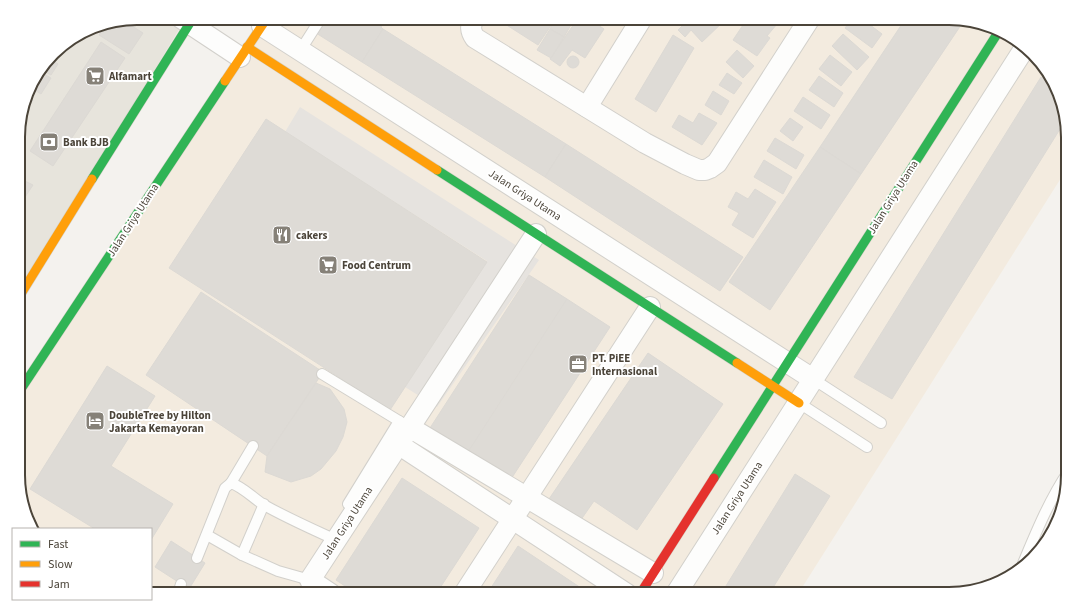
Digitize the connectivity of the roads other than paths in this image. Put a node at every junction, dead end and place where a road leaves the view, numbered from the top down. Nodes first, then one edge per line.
1 (184, 25) edge
2 (196, 25) edge
3 (263, 25) edge
4 (269, 25) edge
5 (317, 25) edge
6 (471, 25) edge
7 (638, 25) edge
8 (805, 25) edge
9 (996, 36) edge
10 (300, 51) junction
11 (244, 52) junction
12 (1022, 52) edge
13 (587, 106) junction
14 (536, 234) junction
15 (25, 286) edge
16 (650, 307) junction
17 (788, 363) junction
18 (322, 374) dead end
19 (813, 379) junction
20 (25, 383) edge
21 (773, 386) junction
22 (799, 403) junction
23 (881, 423) dead end
24 (404, 424) junction
25 (398, 444) junction
26 (253, 446) dead end
27 (867, 447) dead end
28 (1061, 482) edge
29 (231, 483) junction
30 (527, 498) junction
31 (264, 504) junction
32 (348, 504) dead end
33 (512, 519) junction
34 (207, 535) junction
35 (336, 540) junction
36 (242, 554) junction
37 (1026, 556) edge
38 (197, 558) dead end
39 (653, 573) junction
40 (310, 580) junction
41 (181, 584) dead end
42 (180, 587) edge
43 (320, 587) edge
44 (468, 587) edge
45 (616, 587) edge
46 (644, 587) edge
47 (681, 587) edge

1 - 15 street
2 - 11 street
3 - 11 street, Jalan Griya Utama
4 - 10 street, Jalan Griya Utama
5 - 10 lane
6 - 13 street
7 - 13 street
8 - 13 street
9 - 17 street, Jalan Griya Utama
10 - 17 street, Jalan Griya Utama
11 - 14 street
11 - 20 street, Jalan Griya Utama
12 - 19 street, Jalan Griya Utama
14 - 16 street
14 - 24 street, Jalan Griya Utama
16 - 21 street
16 - 30 street
17 - 19 street, Jalan Griya Utama
17 - 21 street, Jalan Griya Utama
18 - 24 lane
19 - 22 street, Jalan Griya Utama
19 - 23 lane
21 - 22 street
21 - 39 street, Jalan Griya Utama
22 - 27 lane
22 - 47 street, Jalan Griya Utama
24 - 25 street, Jalan Griya Utama
24 - 30 street
24 - 32 lane
25 - 33 street
25 - 35 street, Jalan Griya Utama
26 - 29 lane
28 - 37 lane
29 - 31 lane
29 - 34 lane
30 - 33 street
30 - 39 street
31 - 35 lane
31 - 36 lane
33 - 44 street
33 - 45 street
34 - 36 lane
34 - 38 lane
35 - 40 street, Jalan Griya Utama
36 - 40 lane
39 - 46 street, Jalan Griya Utama
40 - 43 street
41 - 42 lane

